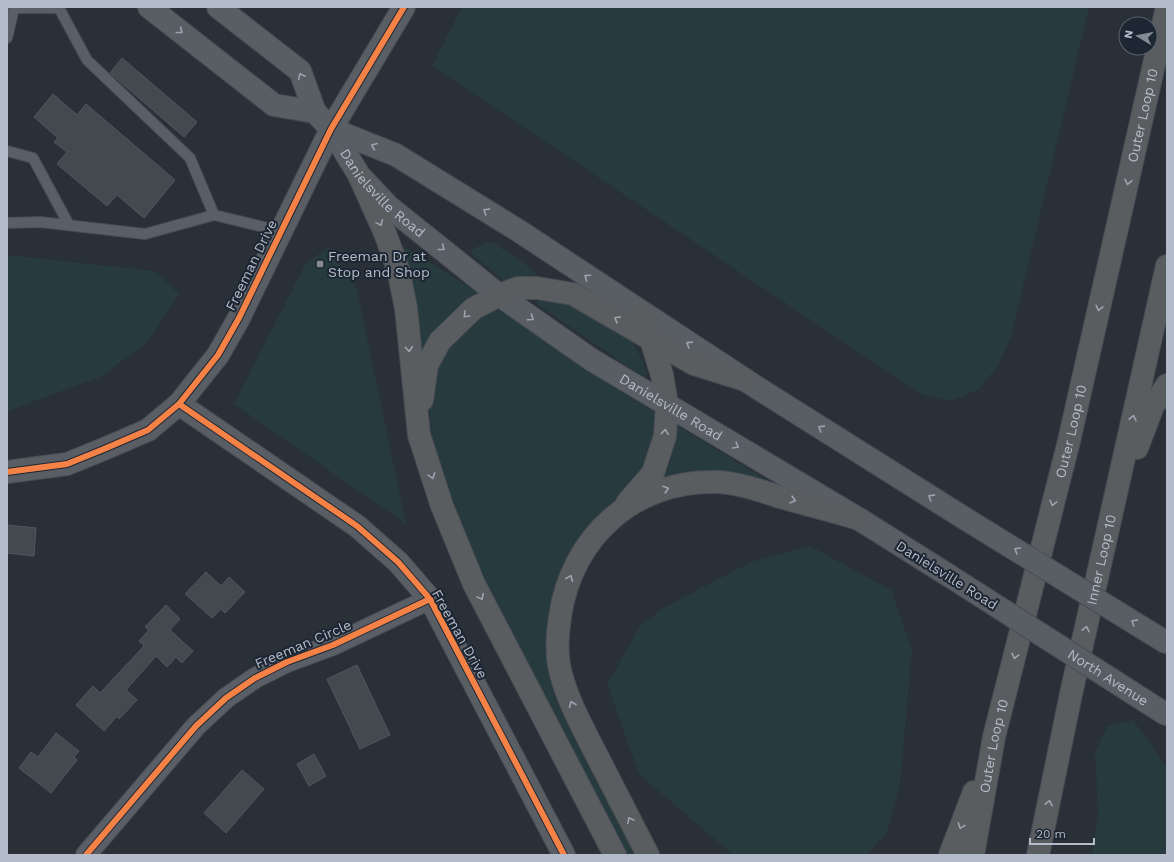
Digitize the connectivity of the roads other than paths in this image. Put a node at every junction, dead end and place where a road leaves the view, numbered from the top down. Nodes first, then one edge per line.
1 (149, 7) edge
2 (218, 7) edge
3 (404, 7) edge
4 (1167, 7) edge
5 (59, 8) edge
6 (7, 38) edge
7 (315, 112) junction
8 (331, 129) junction
9 (7, 151) edge
10 (359, 175) junction
11 (214, 215) junction
12 (7, 223) edge
13 (68, 225) junction
14 (280, 231) junction
15 (1167, 266) edge
16 (499, 295) junction
17 (643, 314) junction
18 (650, 338) junction
19 (745, 380) junction
20 (1167, 385) edge
21 (179, 404) junction
22 (667, 405) junction
23 (418, 435) junction
24 (7, 472) edge
25 (619, 513) junction
26 (859, 519) junction
27 (1109, 524) junction
28 (430, 599) junction
29 (1048, 640) joint
30 (1167, 643) edge
31 (1167, 715) edge
32 (994, 737) junction
33 (86, 855) edge
34 (564, 855) edge
35 (615, 855) edge
36 (648, 855) edge
37 (950, 855) edge
38 (973, 855) edge
39 (1038, 855) edge

1 -> 7 main road
7 -> 2 main road, Danielsville Road
3 - 8 main road, Freeman Drive
4 -> 32 highway, Outer Loop 10
5 - 6 lane
5 - 11 lane
7 - 8 main road, Danielsville Road
8 - 10 main road, Danielsville Road
8 - 14 main road, Freeman Drive
17 -> 8 main road, Danielsville Road
9 - 13 lane
10 -> 16 main road, Danielsville Road
10 -> 23 highway
11 - 13 lane
11 - 14 lane
12 - 13 lane
14 - 21 main road, Freeman Drive
27 -> 15 highway, Inner Loop 10
18 -> 16 highway
16 -> 22 main road, Danielsville Road
16 -> 23 highway
17 - 18 highway
19 -> 17 main road, Danielsville Road
18 - 19 highway
18 - 22 highway
30 -> 19 main road, Danielsville Road, bridge
20 - 27 highway
21 - 24 main road, Freeman Drive
21 - 28 main road, Freeman Drive
25 -> 22 highway
22 -> 26 main road, Danielsville Road
23 -> 35 highway
25 -> 26 highway
36 -> 25 highway
26 - 29 main road, Danielsville Road, bridge
39 -> 27 highway, Inner Loop 10
28 - 33 street, Freeman Circle
28 - 34 main road, Freeman Drive
29 - 31 main road, North Avenue, bridge
32 -> 37 highway
32 - 38 highway, Outer Loop 10

